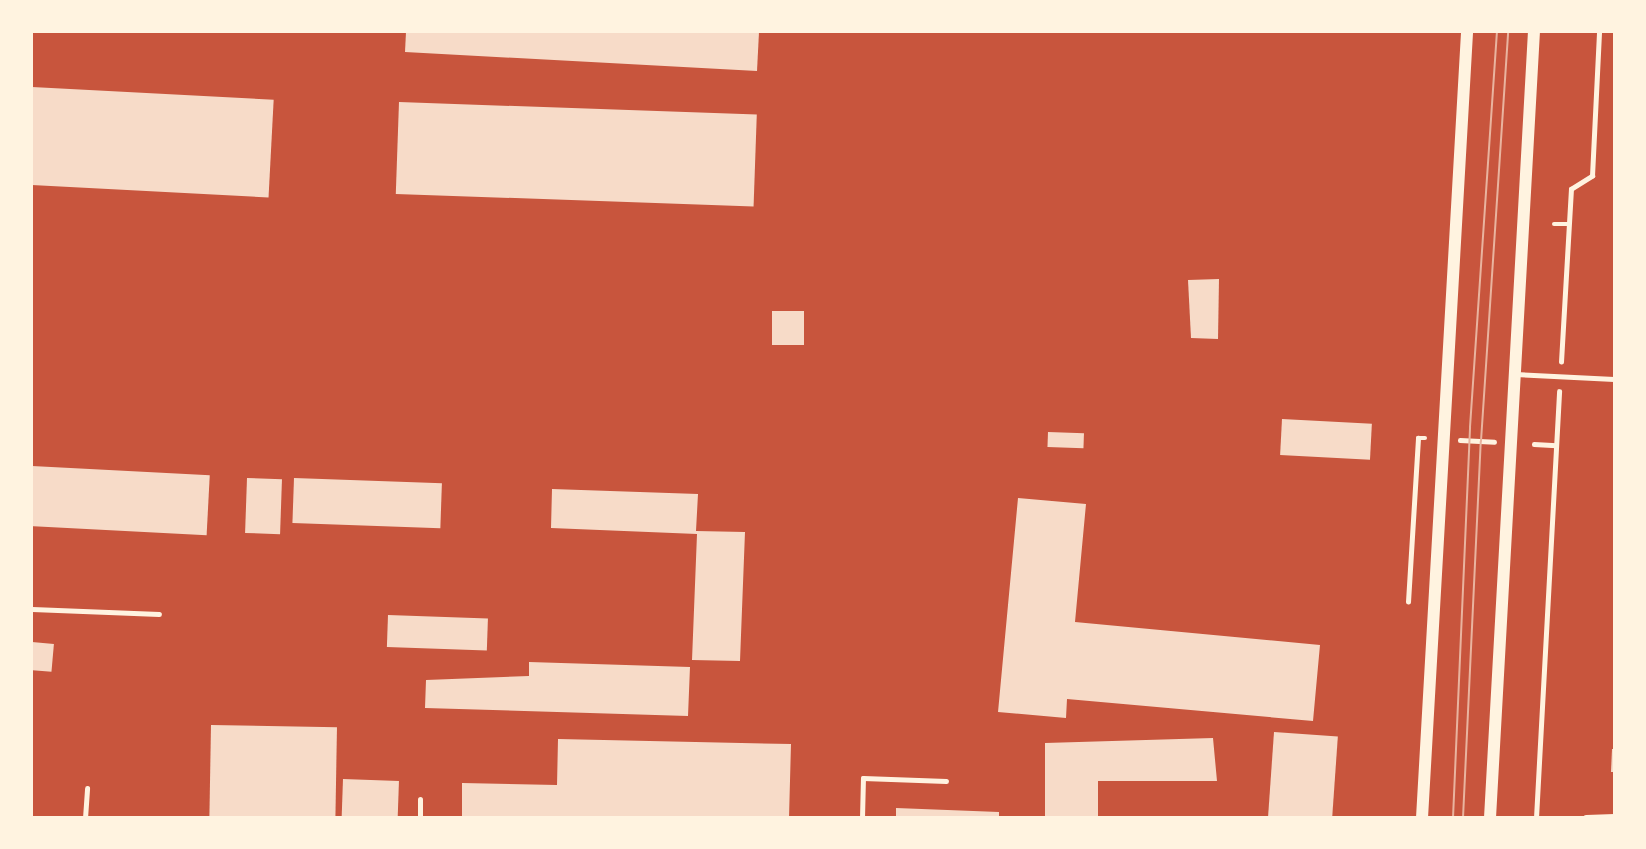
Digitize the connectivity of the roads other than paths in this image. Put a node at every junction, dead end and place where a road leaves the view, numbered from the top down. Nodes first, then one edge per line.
1 (1467, 32) edge
2 (1534, 32) edge
3 (1512, 374) junction
4 (1615, 379) edge
5 (32, 609) edge
6 (159, 614) dead end
7 (946, 781) dead end
8 (86, 788) dead end
9 (420, 799) dead end
10 (85, 817) edge
11 (420, 817) edge
12 (862, 817) edge
13 (1422, 817) edge
14 (1490, 817) edge
15 (1497, 817) edge
16 (1586, 817) edge
17 (1615, 817) edge

1 - 13 street
2 - 3 street
3 - 4 lane
3 - 14 street
5 - 6 lane
7 - 12 lane
8 - 10 lane
9 - 11 lane
14 - 15 street
16 - 17 street

